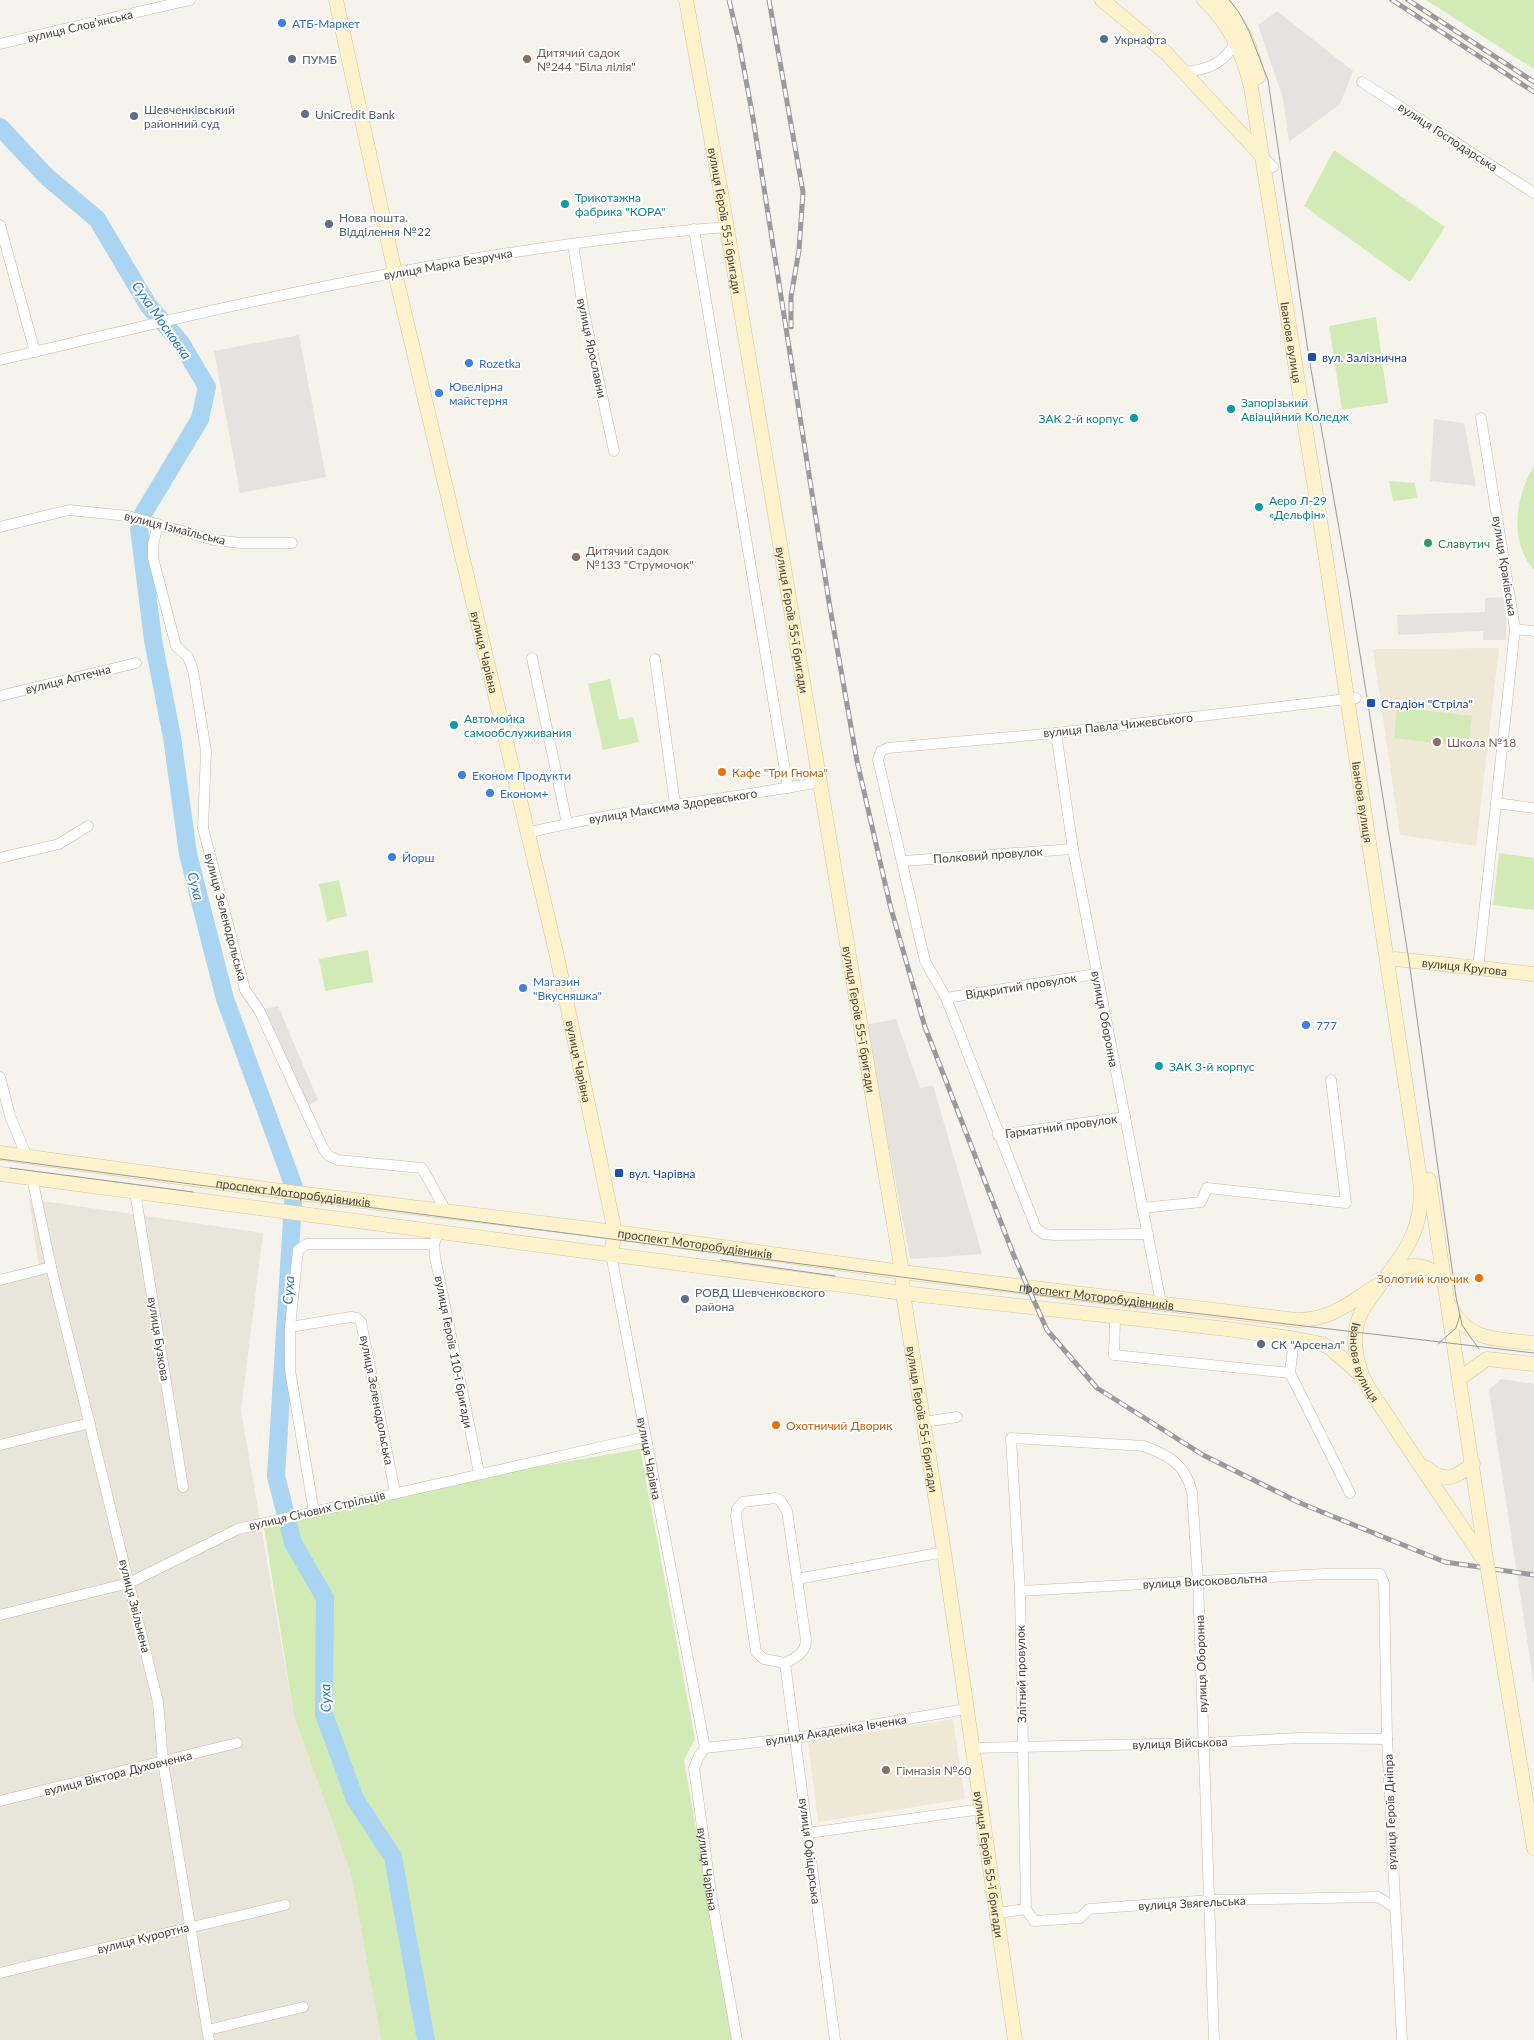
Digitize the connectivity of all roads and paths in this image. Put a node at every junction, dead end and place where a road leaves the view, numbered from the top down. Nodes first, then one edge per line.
1 (190, 0) edge
2 (336, 0) edge
3 (686, 0) edge
4 (1102, 0) edge
5 (1204, 0) edge
6 (1219, 0) edge
7 (149, 5) edge
8 (1236, 42) junction
9 (0, 44) edge
10 (1184, 72) junction
11 (1362, 82) dead end
12 (1262, 156) junction
13 (1273, 167) junction
14 (1534, 194) edge
15 (0, 225) edge
16 (726, 226) junction
17 (694, 229) junction
18 (573, 244) junction
19 (395, 273) junction
20 (35, 352) junction
21 (0, 360) edge
22 (1481, 418) dead end
23 (614, 451) dead end
24 (158, 524) junction
25 (0, 527) edge
26 (292, 543) dead end
27 (1515, 629) junction
28 (1534, 632) edge
29 (532, 658) dead end
30 (655, 659) dead end
31 (136, 663) dead end
32 (0, 696) edge
33 (1352, 699) junction
34 (1056, 733) junction
35 (820, 782) junction
36 (788, 788) junction
37 (1496, 803) junction
38 (675, 804) junction
39 (1534, 808) edge
40 (567, 823) junction
41 (88, 826) dead end
42 (527, 833) junction
43 (1073, 849) junction
44 (0, 858) edge
45 (903, 861) junction
46 (1395, 959) junction
47 (1478, 968) junction
48 (1096, 974) junction
49 (1534, 974) edge
50 (946, 998) junction
51 (0, 1076) edge
52 (1331, 1080) dead end
53 (1125, 1117) junction
54 (998, 1135) junction
55 (0, 1153) edge
56 (28, 1157) junction
57 (0, 1174) edge
58 (32, 1178) junction
59 (135, 1192) junction
60 (1142, 1208) junction
61 (446, 1211) junction
62 (615, 1232) junction
63 (1148, 1234) junction
64 (437, 1238) junction
65 (611, 1254) junction
66 (51, 1267) junction
67 (1393, 1270) junction
68 (902, 1272) junction
69 (0, 1280) edge
70 (1444, 1280) junction
71 (1381, 1283) junction
72 (903, 1293) junction
73 (1447, 1299) junction
74 (1161, 1303) junction
75 (1115, 1318) junction
76 (290, 1327) junction
77 (1294, 1339) junction
78 (1534, 1343) edge
79 (1534, 1364) edge
80 (1290, 1373) junction
81 (1363, 1377) junction
82 (1460, 1378) junction
83 (957, 1418) dead end
84 (924, 1422) junction
85 (90, 1423) junction
86 (645, 1437) junction
87 (1011, 1438) joint
88 (0, 1445) edge
89 (1416, 1461) junction
90 (1473, 1464) junction
91 (479, 1473) junction
92 (183, 1486) dead end
93 (395, 1492) junction
94 (1350, 1493) dead end
95 (314, 1512) junction
96 (944, 1552) junction
97 (1488, 1570) junction
98 (797, 1579) junction
99 (1198, 1582) junction
100 (129, 1583) junction
101 (1384, 1583) joint
102 (1020, 1591) junction
103 (0, 1615) edge
104 (785, 1663) junction
105 (966, 1709) junction
106 (796, 1738) junction
107 (1387, 1739) junction
108 (237, 1743) dead end
109 (1203, 1743) junction
110 (1023, 1747) junction
111 (705, 1748) junction
112 (972, 1748) junction
113 (163, 1762) junction
114 (0, 1801) edge
115 (982, 1809) junction
116 (808, 1833) junction
117 (1534, 1848) edge
118 (1210, 1900) junction
119 (286, 1905) dead end
120 (1394, 1906) junction
121 (1026, 1909) junction
122 (998, 1913) junction
123 (190, 1927) junction
124 (0, 1974) edge
125 (303, 2007) dead end
126 (209, 2035) edge
127 (737, 2040) edge
128 (835, 2040) edge
129 (1015, 2040) edge
130 (1214, 2040) edge
131 (1402, 2040) edge

1 - 7 street, вулиця Слов’янська
2 - 19 main road, вулиця Чарівна
3 - 16 main road, вулиця Героїв 55-ї бригади
4 - 10 main road
5 - 8 main road, Іванова вулиця
6 - 13 main road, Іванова вулиця
7 - 9 street, вулиця Слов’янська
8 - 10 street
8 - 12 main road, Іванова вулиця
10 - 12 main road
11 - 14 street, вулиця Господарська
12 - 13 street
12 - 33 main road, Іванова вулиця
13 - 33 main road, Іванова вулиця
15 - 20 street
16 - 17 street, вулиця Марка Безручка
16 - 35 main road, вулиця Героїв 55-ї бригади
17 - 18 street, вулиця Марка Безручка
17 - 36 street
18 - 19 street, вулиця Марка Безручка
18 - 23 street, вулиця Ярославни
19 - 20 street, вулиця Марка Безручка
19 - 42 main road, вулиця Чарівна
20 - 21 street
22 - 27 street, вулиця Краківська
24 - 25 street, вулиця Ізмаїльська
24 - 26 street, вулиця Ізмаїльська
24 - 61 street, вулиця Зеленодольська
27 - 28 street
27 - 37 street, вулиця Краківська
29 - 40 street
30 - 38 street
31 - 32 street, вулиця Аптечна
33 - 34 street, вулиця Павла Чижевського
33 - 46 main road, Іванова вулиця
33 - 67 main road, Іванова вулиця
34 - 43 street, вулиця Оборонна
34 - 45 street, вулиця Павла Чижевського
35 - 36 street, вулиця Максима Здоревського
35 - 68 main road, вулиця Героїв 55-ї бригади
36 - 38 street, вулиця Максима Здоревського
37 - 39 street
37 - 47 street, вулиця Краківська
38 - 40 street, вулиця Максима Здоревського
40 - 42 street, вулиця Максима Здоревського
41 - 44 street
42 - 62 main road, вулиця Чарівна
43 - 45 street, Полковий провулок
43 - 48 street, вулиця Оборонна
45 - 50 street
46 - 47 main road, вулиця Кругова
46 - 70 main road, Іванова вулиця
47 - 49 main road, вулиця Кругова
48 - 50 street, Відкритий провулок
48 - 53 street, вулиця Оборонна
50 - 54 street
51 - 56 street
52 - 60 street
53 - 54 street, Гарматний провулок
53 - 60 street, вулиця Оборонна
54 - 63 street
55 - 56 main road, проспект Моторобудівників
56 - 61 main road, проспект Моторобудівників
57 - 58 main road, проспект Моторобудівників
58 - 59 main road, проспект Моторобудівників
58 - 66 street, вулиця Звільнена
59 - 64 main road, проспект Моторобудівників
59 - 92 street, вулиця Бузкова
60 - 63 street, вулиця Оборонна
61 - 62 main road, проспект Моторобудівників
62 - 65 main road, вулиця Чарівна
62 - 68 main road, проспект Моторобудівників
63 - 74 street, вулиця Оборонна
64 - 65 main road, проспект Моторобудівників
64 - 76 street
64 - 91 street, вулиця Героїв 110-ї бригади
65 - 72 main road, проспект Моторобудівників
65 - 86 street, вулиця Чарівна
66 - 69 street
66 - 85 street, вулиця Звільнена
67 - 70 main road
67 - 71 main road, Іванова вулиця
68 - 72 main road, вулиця Героїв 55-ї бригади
68 - 74 main road, проспект Моторобудівників
70 - 73 main road, Іванова вулиця
71 - 74 main road, проспект Моторобудівників
71 - 81 main road, Іванова вулиця
72 - 75 main road, проспект Моторобудівників
72 - 84 main road, вулиця Героїв 55-ї бригади
73 - 78 main road
73 - 82 main road, Іванова вулиця
75 - 77 main road, проспект Моторобудівників
75 - 80 street
76 - 93 street, вулиця Зеленодольська
76 - 95 street
77 - 80 street
77 - 81 main road, проспект Моторобудівників
79 - 82 main road
80 - 94 street
81 - 89 main road, Іванова вулиця
82 - 90 main road, Іванова вулиця
83 - 84 street
84 - 96 main road, вулиця Героїв 55-ї бригади
85 - 88 street
85 - 100 street, вулиця Звільнена
86 - 91 street, вулиця Січових Стрільців
86 - 111 street, вулиця Чарівна
87 - 99 street, вулиця Оборонна
87 - 102 street, Злітний провулок
89 - 90 main road
89 - 97 main road, Іванова вулиця
90 - 97 main road, Іванова вулиця
91 - 93 street, вулиця Січових Стрільців
93 - 95 street, вулиця Січових Стрільців
95 - 100 street, вулиця Січових Стрільців
96 - 98 street
96 - 105 main road, вулиця Героїв 55-ї бригади
97 - 117 main road, Іванова вулиця
98 - 104 street
98 - 104 street
99 - 101 street, вулиця Високовольтна
99 - 102 street, вулиця Високовольтна
99 - 109 street, вулиця Оборонна
100 - 103 street, вулиця Січових Стрільців
100 - 113 street, вулиця Звільнена
101 - 107 street, вулиця Героїв Дніпра
102 - 110 street, Злітний провулок
104 - 106 street, вулиця Офіцерська
105 - 106 street, вулиця Академіка Івченка
105 - 112 main road, вулиця Героїв 55-ї бригади
106 - 111 street, вулиця Академіка Івченка
106 - 116 street, вулиця Офіцерська
107 - 109 street, вулиця Військова
107 - 120 street, вулиця Героїв Дніпра
108 - 113 street, вулиця Віктора Духовченка
109 - 110 street, вулиця Військова
109 - 118 street, вулиця Оборонна
110 - 112 street, вулиця Військова
110 - 121 street, Злітний провулок
111 - 127 street, вулиця Чарівна
112 - 115 main road, вулиця Героїв 55-ї бригади
113 - 114 street, вулиця Віктора Духовченка
113 - 123 street, вулиця Звільнена
115 - 116 street
115 - 122 main road, вулиця Героїв 55-ї бригади
116 - 128 street, вулиця Офіцерська
118 - 120 street, вулиця Звягельська
118 - 121 street, вулиця Звягельська
118 - 130 street, вулиця Оборонна
119 - 123 street, вулиця Курортна
120 - 131 street, вулиця Героїв Дніпра
121 - 122 street
122 - 129 main road, вулиця Героїв 55-ї бригади
123 - 124 street, вулиця Курортна
123 - 126 street, вулиця Звільнена
125 - 126 street

